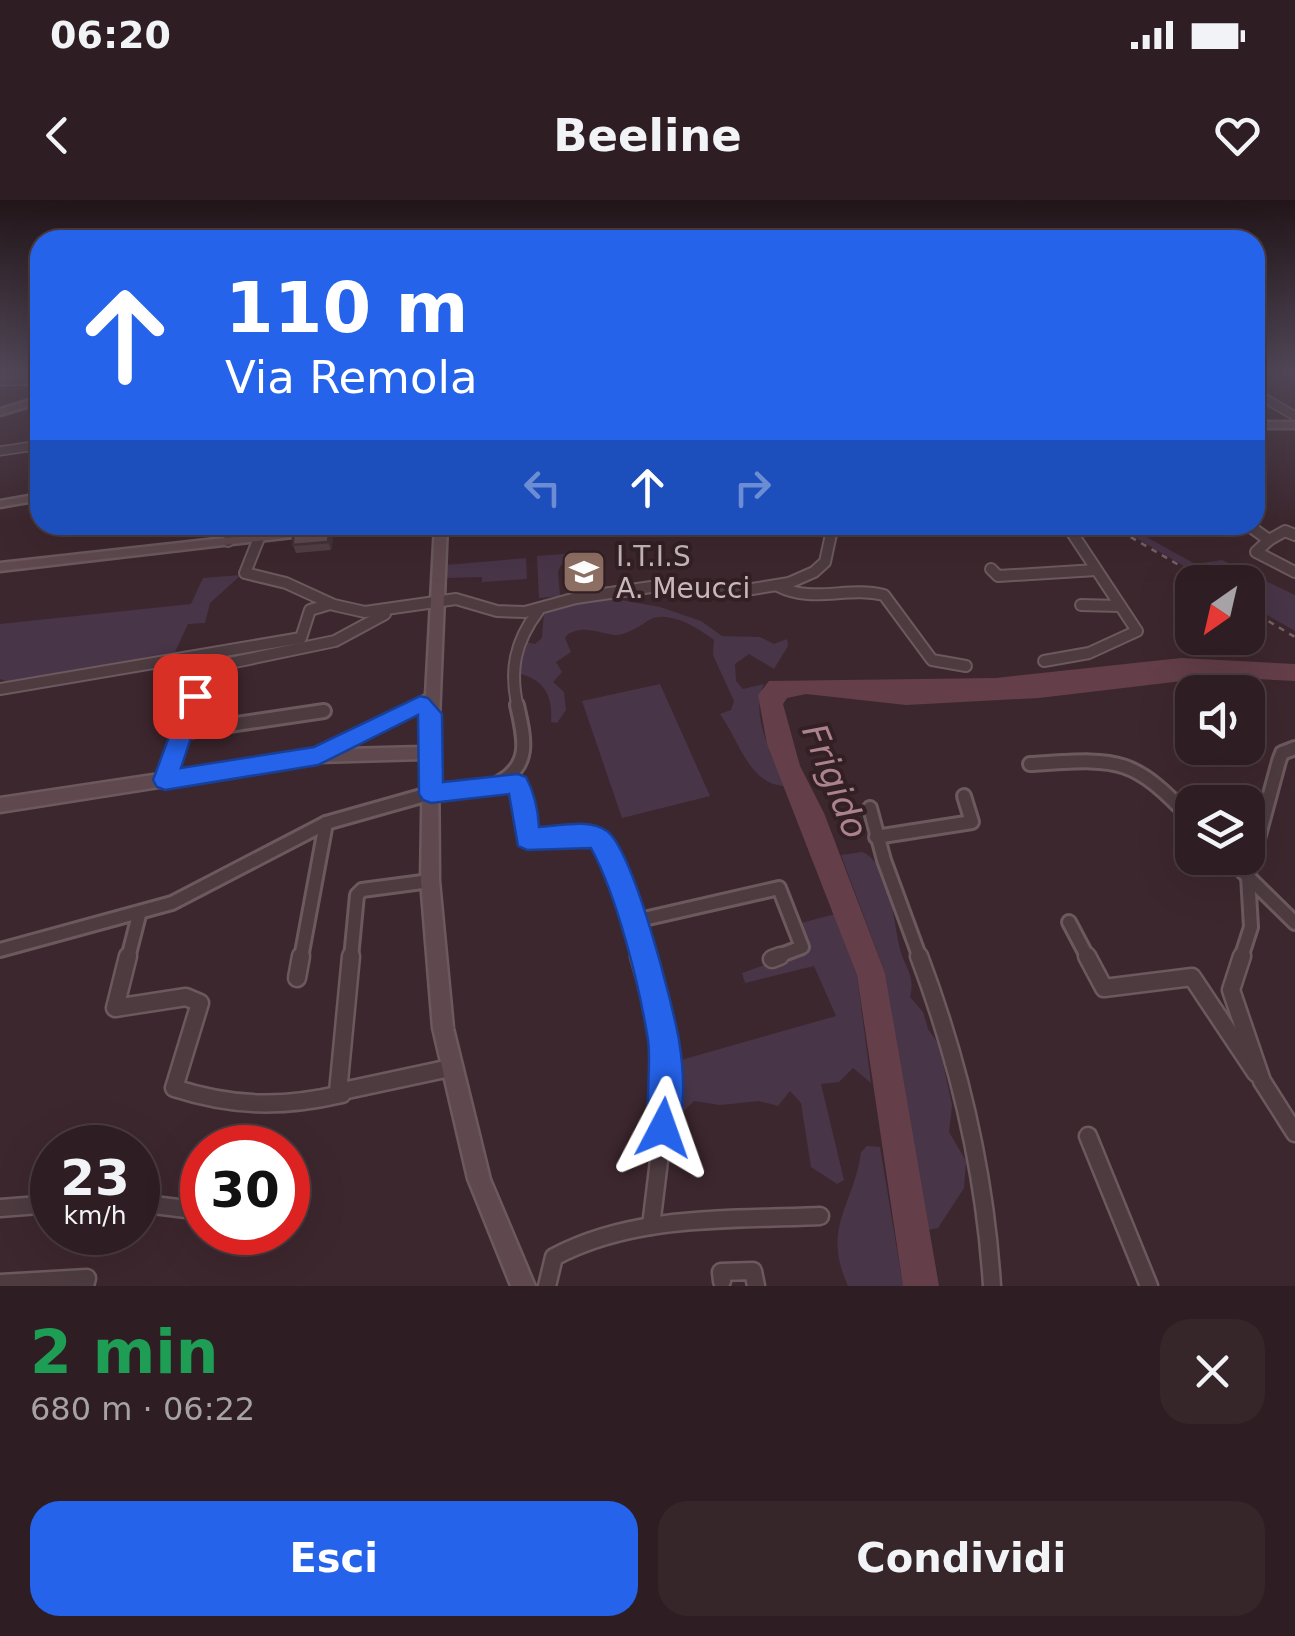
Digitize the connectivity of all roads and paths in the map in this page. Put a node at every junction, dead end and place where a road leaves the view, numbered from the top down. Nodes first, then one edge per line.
1 (1294, 423) edge
2 (1265, 424) edge
3 (30, 446) edge
4 (0, 451) edge
5 (30, 499) edge
6 (0, 504) edge
7 (233, 535) edge
8 (285, 535) edge
9 (440, 535) edge
10 (831, 535) edge
11 (1074, 535) edge
12 (1261, 535) edge
13 (1295, 536) edge
14 (259, 538) junction
15 (1268, 540) junction
16 (228, 541) junction
17 (0, 566) edge
18 (990, 569) dead end
19 (1096, 570) junction
20 (1295, 572) edge
21 (778, 586) junction
22 (314, 596) junction
23 (437, 601) junction
24 (334, 604) junction
25 (1081, 605) dead end
26 (1120, 606) junction
27 (310, 610) junction
28 (538, 611) junction
29 (388, 612) junction
30 (210, 655) junction
31 (1044, 661) dead end
32 (225, 664) dead end
33 (966, 666) dead end
34 (0, 689) edge
35 (428, 705) junction
36 (324, 710) dead end
37 (371, 731) junction
38 (182, 732) junction
39 (1295, 748) edge
40 (426, 753) junction
41 (318, 756) junction
42 (375, 756) junction
43 (1030, 764) dead end
44 (165, 780) junction
45 (498, 784) junction
46 (428, 794) junction
47 (964, 796) dead end
48 (1175, 801) edge
49 (0, 805) edge
50 (870, 808) dead end
51 (326, 822) junction
52 (876, 837) junction
53 (1248, 876) junction
54 (430, 881) junction
55 (139, 916) junction
56 (635, 922) junction
57 (1070, 922) dead end
58 (1295, 923) edge
59 (0, 950) edge
60 (772, 960) dead end
61 (297, 978) dead end
62 (450, 1068) junction
63 (1262, 1081) junction
64 (342, 1094) junction
65 (1295, 1132) edge
66 (1088, 1136) dead end
67 (30, 1206) edge
68 (0, 1208) edge
69 (820, 1216) dead end
70 (651, 1226) junction
71 (722, 1281) dead end
72 (0, 1283) edge
73 (85, 1286) edge
74 (522, 1286) edge
75 (547, 1286) edge
76 (756, 1286) edge
77 (992, 1286) edge
78 (1149, 1286) edge

1 - 2 main road
3 - 4 street
5 - 6 main road
7 - 16 street
8 - 14 main road
9 - 23 main road
10 - 21 street
11 - 19 street
12 - 15 street
13 - 15 street
14 - 16 main road
14 - 22 street
15 - 20 street
16 - 17 main road
18 - 19 street
19 - 26 street
21 - 28 street
21 - 33 street
22 - 24 street
22 - 27 street
23 - 28 street
23 - 29 street
23 - 35 main road
24 - 27 street
24 - 29 street
25 - 26 street
26 - 31 street
27 - 30 street
28 - 45 street
29 - 32 street
30 - 34 street
30 - 38 street
35 - 37 main road
35 - 40 main road
36 - 38 street
37 - 41 main road
37 - 42 main road
38 - 44 street
39 - 53 street
40 - 42 main road
40 - 46 main road
40 - 46 main road
41 - 42 main road
41 - 44 main road
43 - 48 street
44 - 49 main road
45 - 46 street
45 - 56 street
46 - 51 street
46 - 54 main road
47 - 52 street
50 - 52 street
51 - 55 street
51 - 61 street
52 - 77 street
53 - 58 street
53 - 63 street
54 - 62 main road
54 - 64 street
55 - 59 street
55 - 64 street
56 - 60 street
56 - 70 street
57 - 63 street
62 - 64 street
62 - 74 main road
63 - 65 street
66 - 78 street
67 - 68 street
69 - 70 street
70 - 75 street
71 - 76 street
72 - 73 street

